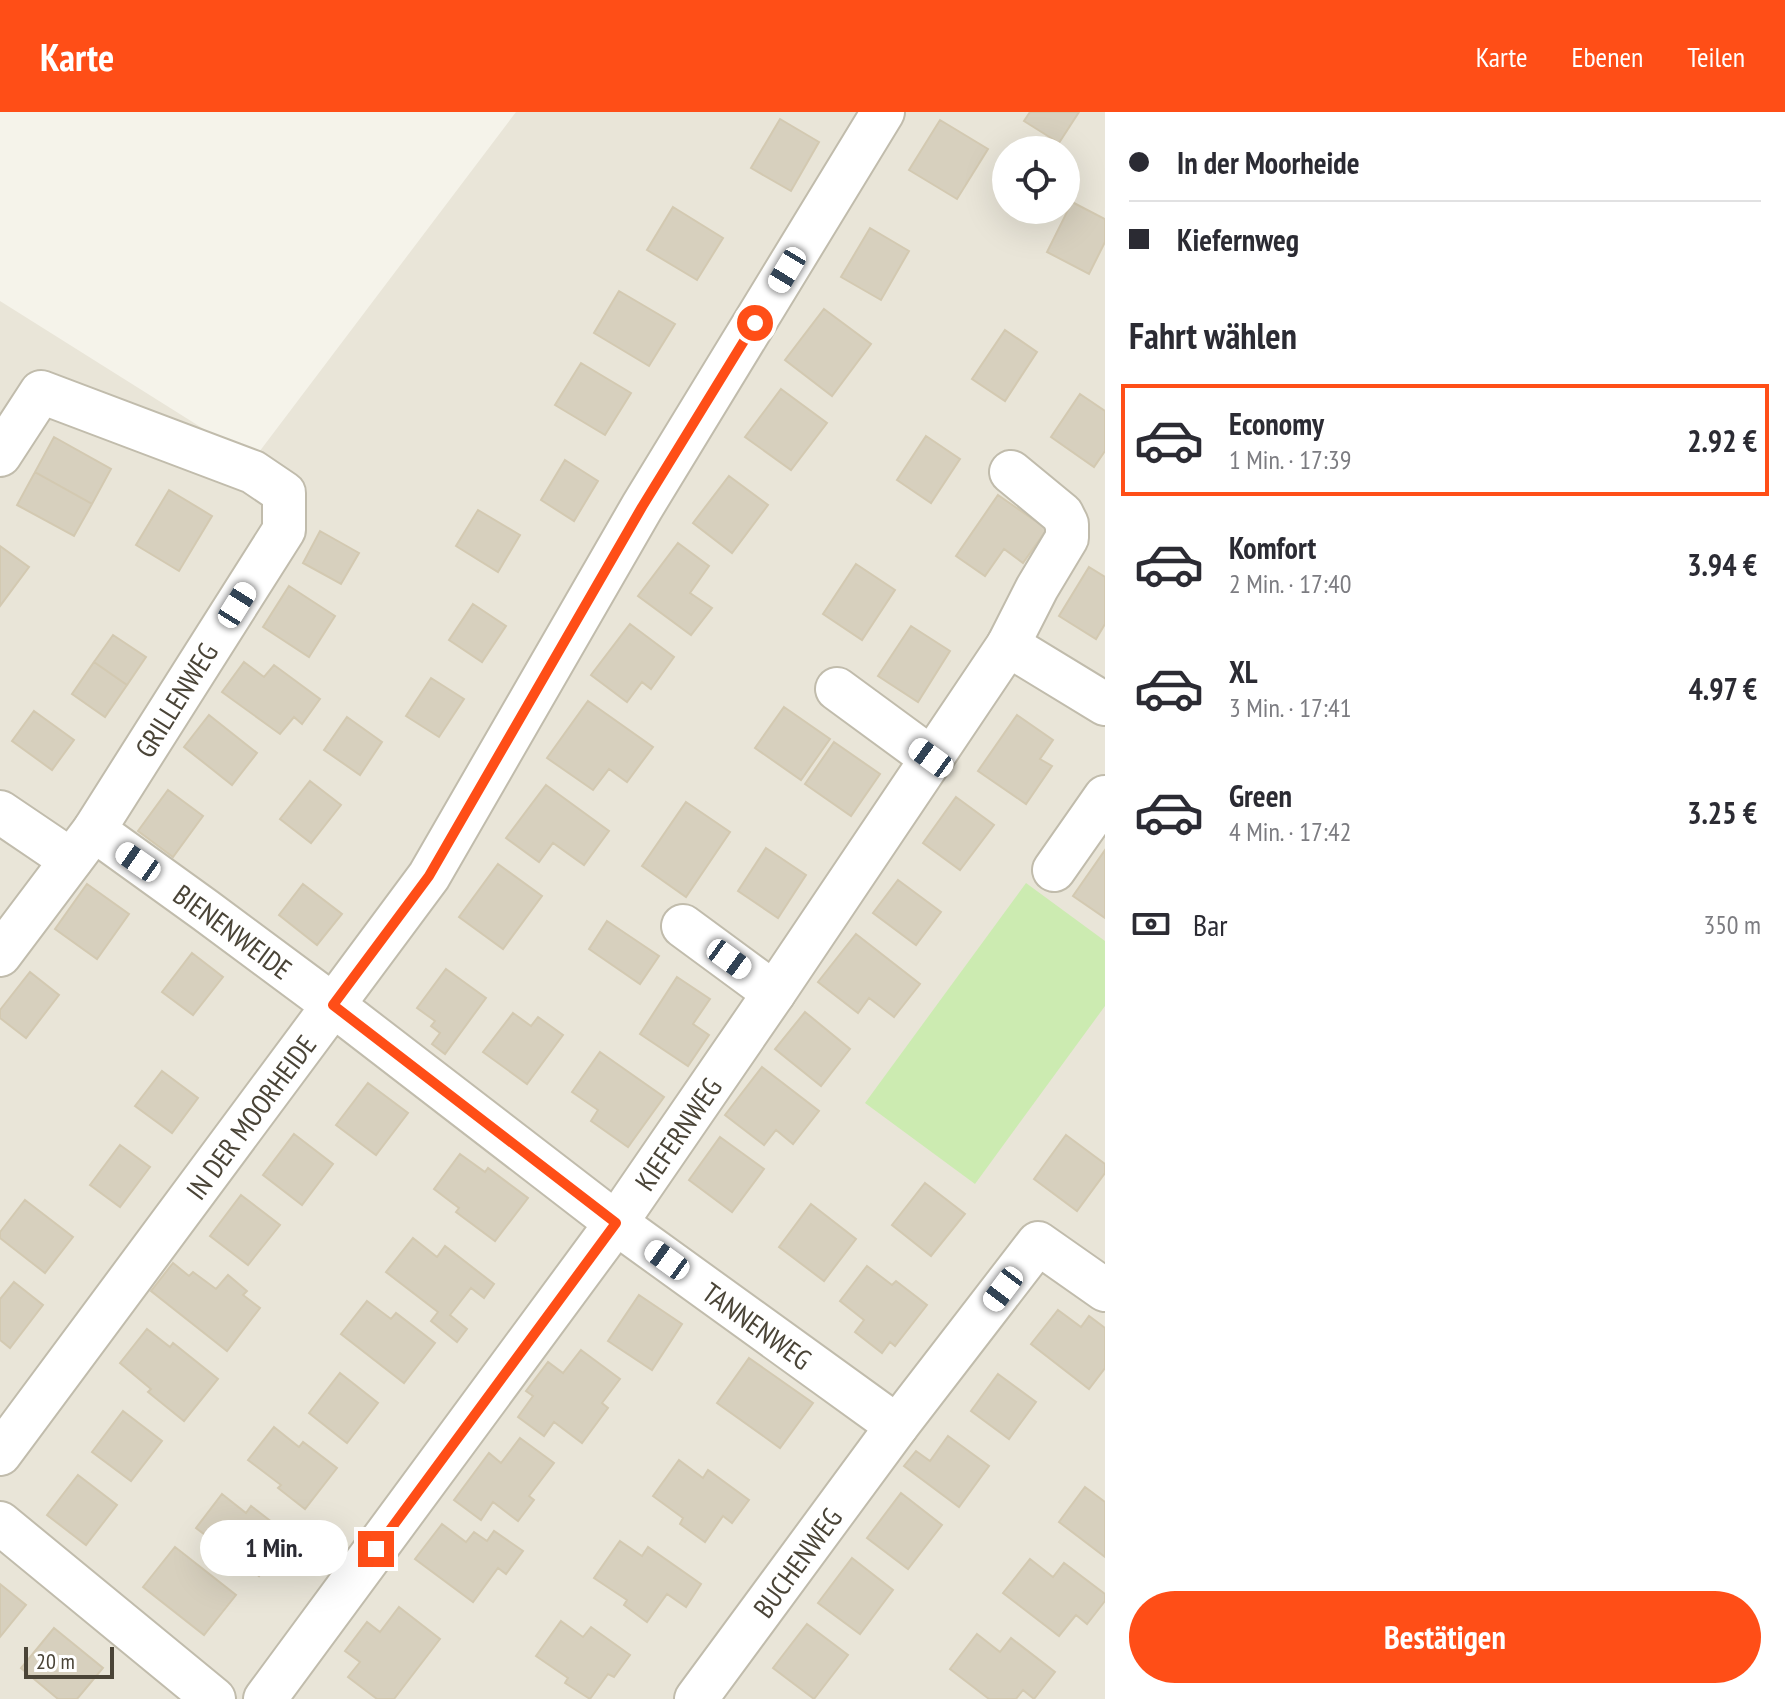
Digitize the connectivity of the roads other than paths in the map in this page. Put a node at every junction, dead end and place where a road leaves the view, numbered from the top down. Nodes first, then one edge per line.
1 (883, 112) edge
2 (0, 455) edge
3 (1011, 472) dead end
4 (1008, 645) junction
5 (837, 689) dead end
6 (1105, 704) edge
7 (931, 758) junction
8 (1105, 797) edge
9 (0, 812) edge
10 (82, 845) junction
11 (1054, 870) dead end
12 (683, 926) dead end
13 (0, 955) edge
14 (774, 993) junction
15 (333, 1005) junction
16 (616, 1223) junction
17 (1105, 1290) edge
18 (897, 1426) junction
19 (0, 1454) edge
20 (0, 1523) edge
21 (214, 1699) edge
22 (265, 1699) edge
23 (696, 1699) edge

1 - 15 street, IN DER MOORHEIDE
2 - 10 street, GRILLENWEG
3 - 4 street, KIEFERNWEG
4 - 6 street
4 - 7 street, KIEFERNWEG
5 - 7 street
7 - 14 street, KIEFERNWEG
8 - 11 street
9 - 10 street, BIENENWEIDE
10 - 13 street, GRILLENWEG
10 - 15 street, BIENENWEIDE
12 - 14 street
14 - 16 street, KIEFERNWEG
15 - 16 street, TANNENWEG
15 - 19 street, IN DER MOORHEIDE
16 - 18 street, TANNENWEG
16 - 22 street, KIEFERNWEG
17 - 18 street
18 - 23 street, BUCHENWEG
20 - 21 street

